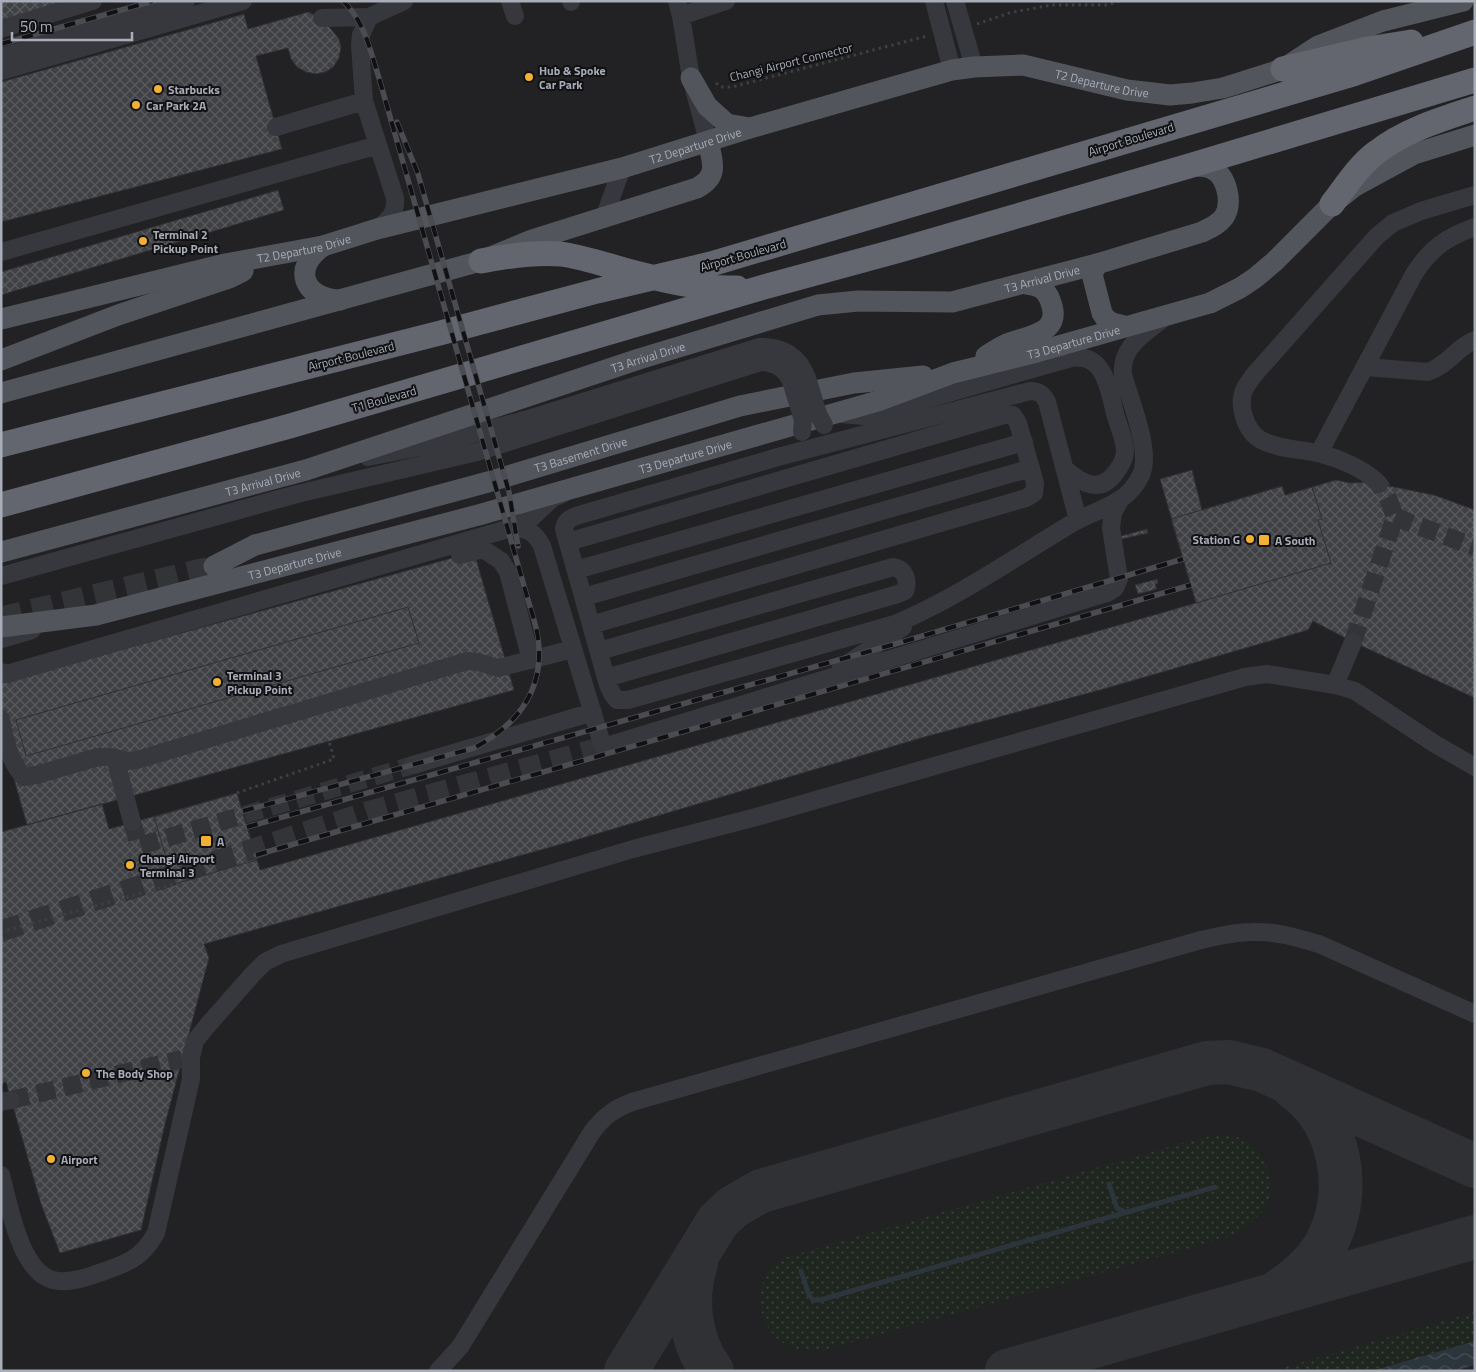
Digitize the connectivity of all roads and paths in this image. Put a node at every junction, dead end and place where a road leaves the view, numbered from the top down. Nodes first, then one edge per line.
1 (93, 1) edge
2 (186, 1) edge
3 (243, 1) edge
4 (404, 1) edge
5 (726, 1) edge
6 (934, 1) edge
7 (955, 1) edge
8 (1120, 1) edge
9 (1463, 1) edge
10 (679, 9) edge
11 (369, 17) junction
12 (322, 18) dead end
13 (978, 24) dead end
14 (1, 29) edge
15 (1468, 34) edge
16 (927, 36) dead end
17 (1, 58) edge
18 (974, 67) junction
19 (1283, 69) junction
20 (952, 70) junction
21 (1, 71) edge
22 (701, 79) junction
23 (1475, 80) edge
24 (364, 101) junction
25 (1475, 108) edge
26 (276, 127) dead end
27 (750, 128) junction
28 (1475, 135) edge
29 (708, 141) junction
30 (378, 145) junction
31 (1189, 166) junction
32 (622, 168) junction
33 (1475, 196) edge
34 (1332, 204) junction
35 (604, 218) junction
36 (1475, 226) edge
37 (377, 230) junction
38 (323, 246) junction
39 (1, 252) edge
40 (278, 255) junction
41 (480, 261) junction
42 (1097, 264) junction
43 (1026, 284) junction
44 (764, 287) junction
45 (340, 300) junction
46 (1169, 313) junction
47 (1, 319) edge
48 (1124, 326) junction
49 (1475, 340) edge
50 (1, 360) edge
51 (1366, 366) junction
52 (959, 372) junction
53 (800, 381) junction
54 (1, 393) edge
55 (827, 419) junction
56 (67, 428) junction
57 (865, 433) junction
58 (1024, 442) junction
59 (1, 445) edge
60 (1319, 453) junction
61 (778, 457) junction
62 (1, 458) edge
63 (1031, 468) junction
64 (1064, 468) junction
65 (306, 470) junction
66 (1379, 484) tunnel mouth
67 (571, 488) junction
68 (1120, 500) junction
69 (1, 506) edge
70 (1078, 520) junction
71 (512, 528) junction
72 (568, 542) junction
73 (1, 552) edge
74 (214, 566) tunnel mouth
75 (576, 570) junction
76 (1, 576) edge
77 (584, 597) junction
78 (937, 605) junction
79 (64, 620) junction
80 (591, 624) junction
81 (1, 627) edge
82 (1, 639) edge
83 (1353, 642) tunnel mouth
84 (574, 649) junction
85 (599, 652) junction
86 (531, 660) junction
87 (4, 673) edge
88 (606, 678) junction
89 (824, 679) junction
90 (1335, 685) junction
91 (592, 712) junction
92 (1, 719) edge
93 (329, 741) dead end
94 (115, 758) junction
95 (414, 765) tunnel mouth
96 (1475, 767) edge
97 (237, 793) dead end
98 (132, 822) tunnel mouth
99 (174, 884) dead end
100 (1, 932) edge
101 (1475, 1014) edge
102 (1, 1175) edge
103 (438, 1371) edge

1 - 14 lane
2 - 17 lane
3 - 21 lane
4 - 11 lane
5 - 10 lane
6 - 20 lane
7 - 18 lane
8 - 13 path
9 - 19 main road, T2 Departure Drive
10 - 22 lane
11 - 12 lane
11 - 24 lane
15 - 19 highway
15 - 56 highway, Airport Boulevard
16 - 22 path, Changi Airport Connector
18 - 19 main road, T2 Departure Drive
18 - 20 main road, T2 Departure Drive
20 - 27 main road, T2 Departure Drive
22 - 27 main road
22 - 29 lane
23 - 31 highway
24 - 26 lane
24 - 30 lane
25 - 34 highway
27 - 29 main road, T2 Departure Drive
28 - 34 main road
29 - 32 main road, T2 Departure Drive
29 - 35 main road
30 - 37 lane
30 - 39 lane
31 - 42 main road, T3 Arrival Drive
31 - 44 highway
32 - 35 lane
32 - 37 main road, T2 Departure Drive
33 - 60 lane
34 - 46 main road, T3 Departure Drive
35 - 41 main road
36 - 51 lane
37 - 38 main road, T2 Departure Drive
38 - 40 main road, T2 Departure Drive
38 - 45 main road
40 - 47 main road, T2 Departure Drive
40 - 50 main road
41 - 44 highway
41 - 45 main road
42 - 43 main road, T3 Arrival Drive
42 - 48 main road
43 - 52 main road
43 - 65 main road, T3 Arrival Drive
44 - 69 highway, T1 Boulevard
45 - 54 main road
46 - 48 main road, T3 Departure Drive
46 - 68 lane
48 - 52 main road, T3 Departure Drive
49 - 51 lane
51 - 60 lane
52 - 55 main road, T3 Departure Drive
52 - 74 main road, T3 Basement Drive
53 - 55 lane, bridge
53 - 61 lane, bridge
53 - 65 lane
53 - 76 lane
55 - 57 lane
55 - 64 lane
55 - 67 main road, T3 Departure Drive
56 - 59 highway, Airport Boulevard
56 - 62 highway
57 - 61 lane
57 - 64 lane
58 - 63 lane
58 - 72 lane
58 - 75 lane
60 - 66 lane
61 - 72 lane
63 - 77 lane
63 - 80 lane
64 - 70 lane
65 - 73 main road, T3 Arrival Drive
67 - 71 lane
67 - 79 main road, T3 Departure Drive
68 - 70 lane
68 - 89 lane
70 - 78 lane
71 - 84 lane
71 - 87 lane
72 - 75 lane
75 - 77 lane
77 - 80 lane
78 - 88 lane
78 - 89 lane
79 - 81 main road, T3 Departure Drive
79 - 82 lane
80 - 85 lane
83 - 90 lane
84 - 86 lane
84 - 91 lane
85 - 88 lane
85 - 88 lane
86 - 87 lane
86 - 94 lane
89 - 91 lane
90 - 96 lane
90 - 102 lane
91 - 95 lane
92 - 94 lane
93 - 97 path
94 - 98 lane
99 - 100 path
101 - 103 lane

